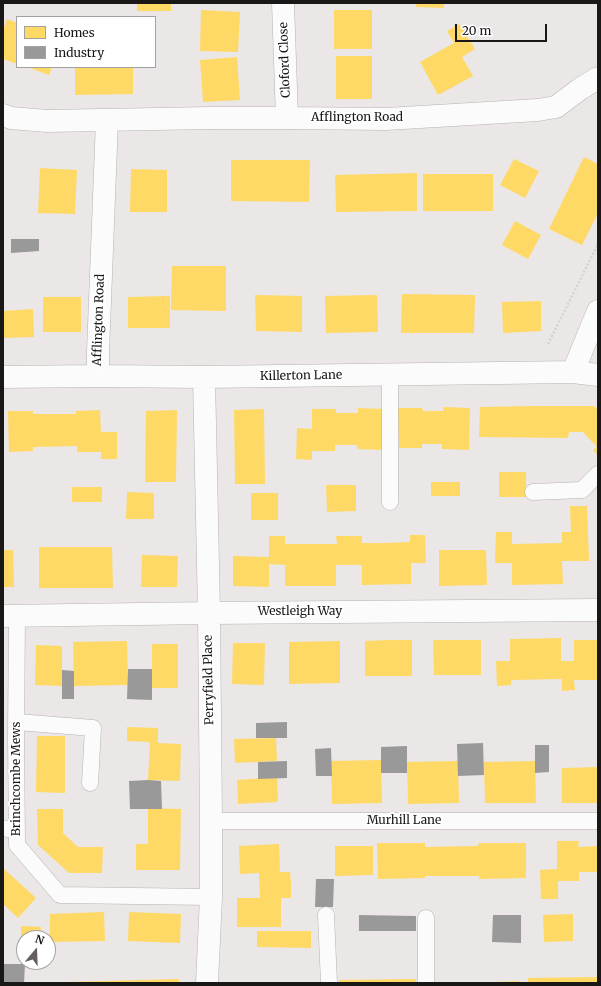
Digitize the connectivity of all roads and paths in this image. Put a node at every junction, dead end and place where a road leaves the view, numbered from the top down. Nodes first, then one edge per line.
1 (283, 3) edge
2 (598, 78) edge
3 (3, 115) edge
4 (287, 118) junction
5 (107, 120) junction
6 (598, 244) edge
7 (598, 311) edge
8 (548, 345) dead end
9 (573, 372) junction
10 (390, 375) junction
11 (598, 375) edge
12 (98, 376) junction
13 (3, 377) edge
14 (204, 378) junction
15 (598, 474) edge
16 (533, 492) dead end
17 (390, 502) dead end
18 (598, 610) edge
19 (209, 612) junction
20 (10, 616) edge
21 (17, 722) junction
22 (90, 783) dead end
23 (211, 821) junction
24 (598, 821) edge
25 (10, 830) edge
26 (211, 897) junction
27 (326, 915) dead end
28 (426, 918) dead end
29 (207, 983) edge
30 (329, 983) edge
31 (426, 983) edge

1 - 4 street, Cloford Close
2 - 4 street, Afflington Road
3 - 5 street, Afflington Road
4 - 5 street, Afflington Road
5 - 12 street, Afflington Road
6 - 8 path
7 - 9 street
9 - 10 street, Killerton Lane
9 - 11 street, Killerton Lane
10 - 14 street, Killerton Lane
10 - 17 lane
12 - 13 street, Killerton Lane
12 - 14 street, Killerton Lane
14 - 19 street, Perryfield Place
15 - 16 lane
18 - 19 street, Westleigh Way
19 - 20 street, Westleigh Way
19 - 23 street, Perryfield Place
20 - 21 lane, Brinchcombe Mews
21 - 22 lane
21 - 25 lane, Brinchcombe Mews
23 - 24 lane, Murhill Lane
23 - 26 street, Perryfield Place
25 - 26 lane, Brinchcombe Mews
26 - 29 street, Perryfield Place
27 - 30 lane
28 - 31 lane

